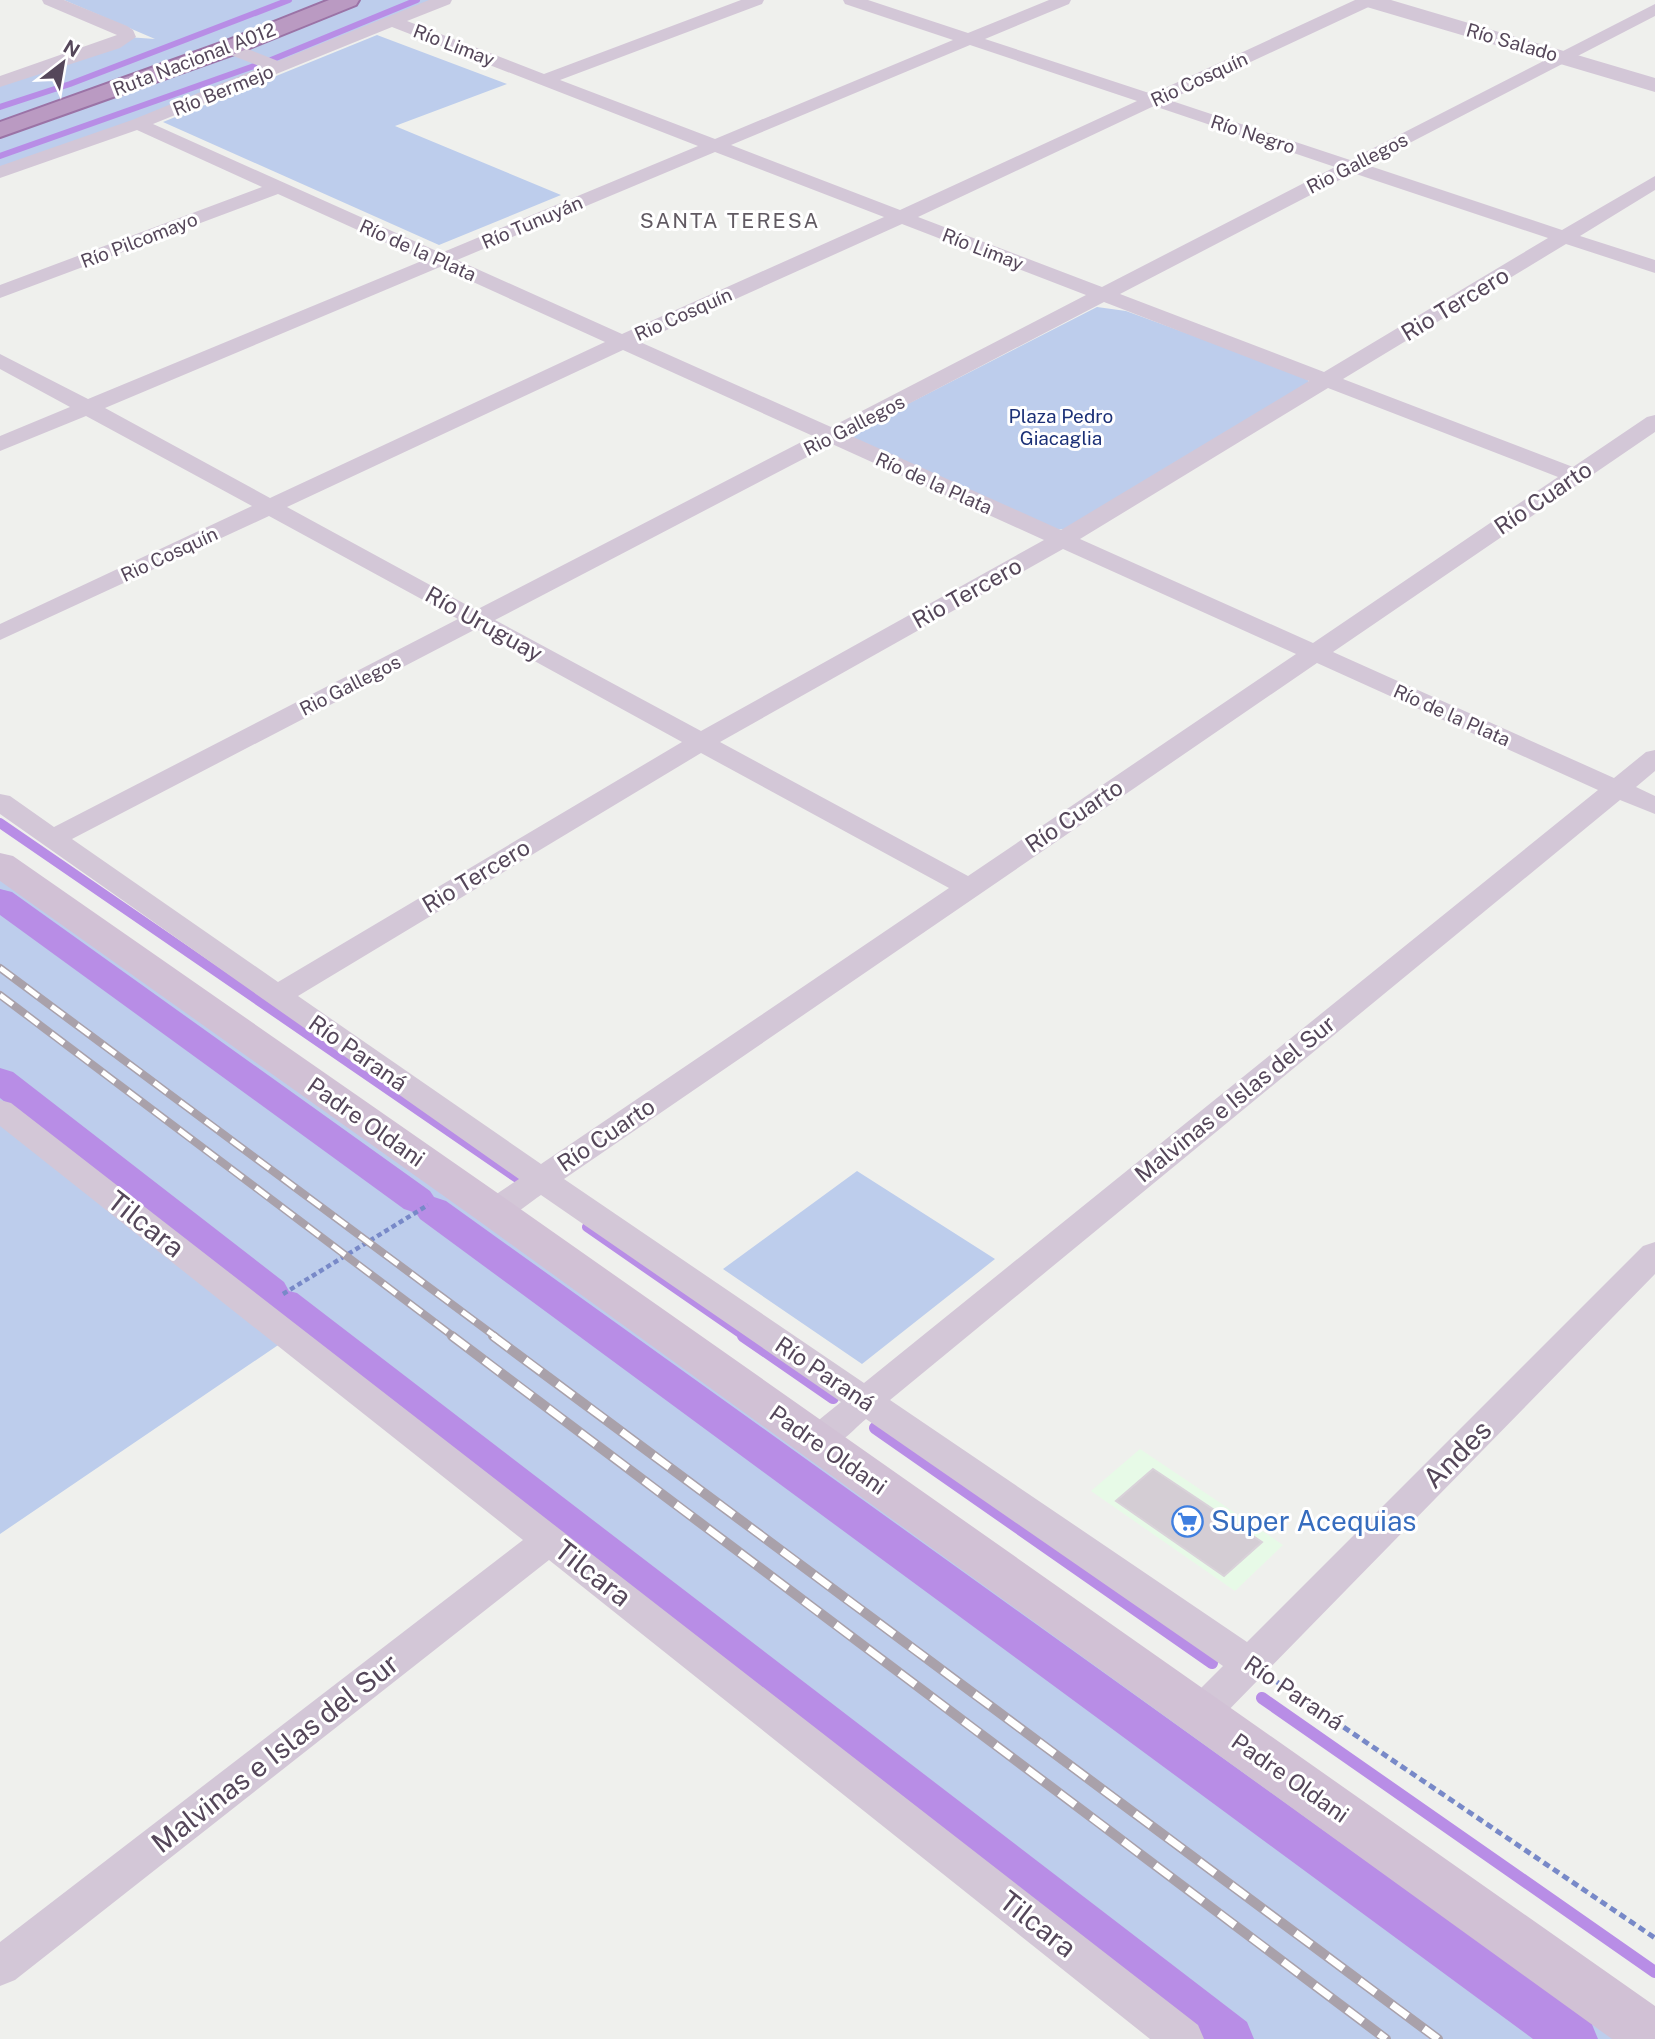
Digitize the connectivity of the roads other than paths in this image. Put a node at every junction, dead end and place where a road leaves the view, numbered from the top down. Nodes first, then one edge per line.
1 (50, 0) edge
2 (348, 0) edge
3 (444, 0) edge
4 (756, 0) edge
5 (850, 0) edge
6 (1063, 0) edge
7 (1369, 0) edge
8 (1655, 9) edge
9 (391, 21) junction
10 (969, 39) junction
11 (229, 48) junction
12 (1561, 57) junction
13 (279, 68) junction
14 (544, 80) junction
15 (0, 82) edge
16 (1655, 85) edge
17 (1153, 100) junction
18 (138, 124) junction
19 (0, 130) edge
20 (715, 146) junction
21 (1350, 166) junction
22 (0, 173) edge
23 (1655, 182) edge
24 (279, 187) junction
25 (901, 217) junction
26 (1566, 238) junction
27 (441, 260) junction
28 (1655, 267) edge
29 (0, 292) edge
30 (1103, 295) junction
31 (622, 342) junction
32 (0, 360) edge
33 (1328, 381) junction
34 (89, 408) junction
35 (1655, 422) edge
36 (832, 436) junction
37 (0, 444) edge
38 (1576, 476) junction
39 (270, 507) junction
40 (1062, 540) junction
41 (477, 620) junction
42 (0, 633) edge
43 (1314, 654) junction
44 (701, 742) junction
45 (1655, 758) edge
46 (1616, 789) junction
47 (0, 803) edge
48 (1655, 806) edge
49 (52, 839) junction
50 (0, 864) edge
51 (969, 888) junction
52 (276, 996) junction
53 (0, 1110) edge
54 (541, 1179) junction
55 (477, 1200) junction
56 (1655, 1254) edge
57 (865, 1401) junction
58 (816, 1441) junction
59 (550, 1539) junction
60 (1250, 1664) junction
61 (1200, 1714) junction
62 (0, 1967) edge
63 (1177, 2037) edge
64 (1655, 2038) edge

1 - 15 street
2 - 11 highway, Ruta Nacional A012
3 - 9 street, Río Bermejo
4 - 14 street
5 - 10 street, Río Negro
6 - 10 street, Río Tunuyán
7 - 12 street, Río Salado
7 - 17 street, Rio Cosquín
8 - 12 street, Rio Gallegos
9 - 13 street, Río Bermejo
9 - 14 street, Río Limay
10 - 17 street, Río Negro
10 - 20 street, Río Tunuyán
11 - 13 street
11 - 19 highway, Ruta Nacional A012
12 - 16 street, Río Salado
12 - 21 street, Rio Gallegos
13 - 18 street, Río Bermejo
14 - 20 street, Río Limay
17 - 21 street, Río Negro
17 - 25 street, Rio Cosquín
18 - 22 street, Río Bermejo
18 - 24 street, Río de la Plata
20 - 25 street, Río Limay
20 - 27 street, Río Tunuyán
21 - 26 street, Río Negro
21 - 30 street, Rio Gallegos
23 - 26 street, Rio Tercero
24 - 27 street, Río de la Plata
24 - 29 street, Río Pilcomayo
25 - 30 street, Río Limay
25 - 31 street, Rio Cosquín
26 - 28 street, Río Negro
26 - 33 street, Rio Tercero
27 - 31 street, Río de la Plata
27 - 34 street, Río Tunuyán
30 - 33 street, Río Limay
30 - 36 street, Rio Gallegos
31 - 36 street, Río de la Plata
31 - 39 street, Rio Cosquín
32 - 34 street, Río Uruguay
33 - 38 street, Río Limay
33 - 40 street, Rio Tercero
34 - 37 street, Río Tunuyán
34 - 39 street, Río Uruguay
35 - 38 street, Río Cuarto
36 - 40 street, Río de la Plata
36 - 41 street, Rio Gallegos
38 - 43 street, Río Cuarto
39 - 41 street, Río Uruguay
39 - 42 street, Rio Cosquín
40 - 43 street, Río de la Plata
40 - 44 street, Rio Tercero
41 - 44 street, Río Uruguay
41 - 49 street, Rio Gallegos
43 - 46 street, Río de la Plata
43 - 51 street, Río Cuarto
44 - 51 street, Río Uruguay
44 - 52 street, Rio Tercero
45 - 46 street, Malvinas e Islas del Sur
46 - 48 street, Río de la Plata
46 - 57 street, Malvinas e Islas del Sur
47 - 49 street, Río Paraná
49 - 52 street, Río Paraná
50 - 55 main road, Padre Oldani
51 - 54 street, Río Cuarto
52 - 54 street, Río Paraná
53 - 59 street, Tilcara
54 - 55 street, Río Cuarto
54 - 57 street, Río Paraná
55 - 58 main road, Padre Oldani
56 - 60 street, Andes
57 - 58 street, Malvinas e Islas del Sur
57 - 60 street, Río Paraná
58 - 61 main road, Padre Oldani
59 - 62 street, Malvinas e Islas del Sur
59 - 63 street, Tilcara
60 - 61 street, Andes
61 - 64 main road, Padre Oldani

